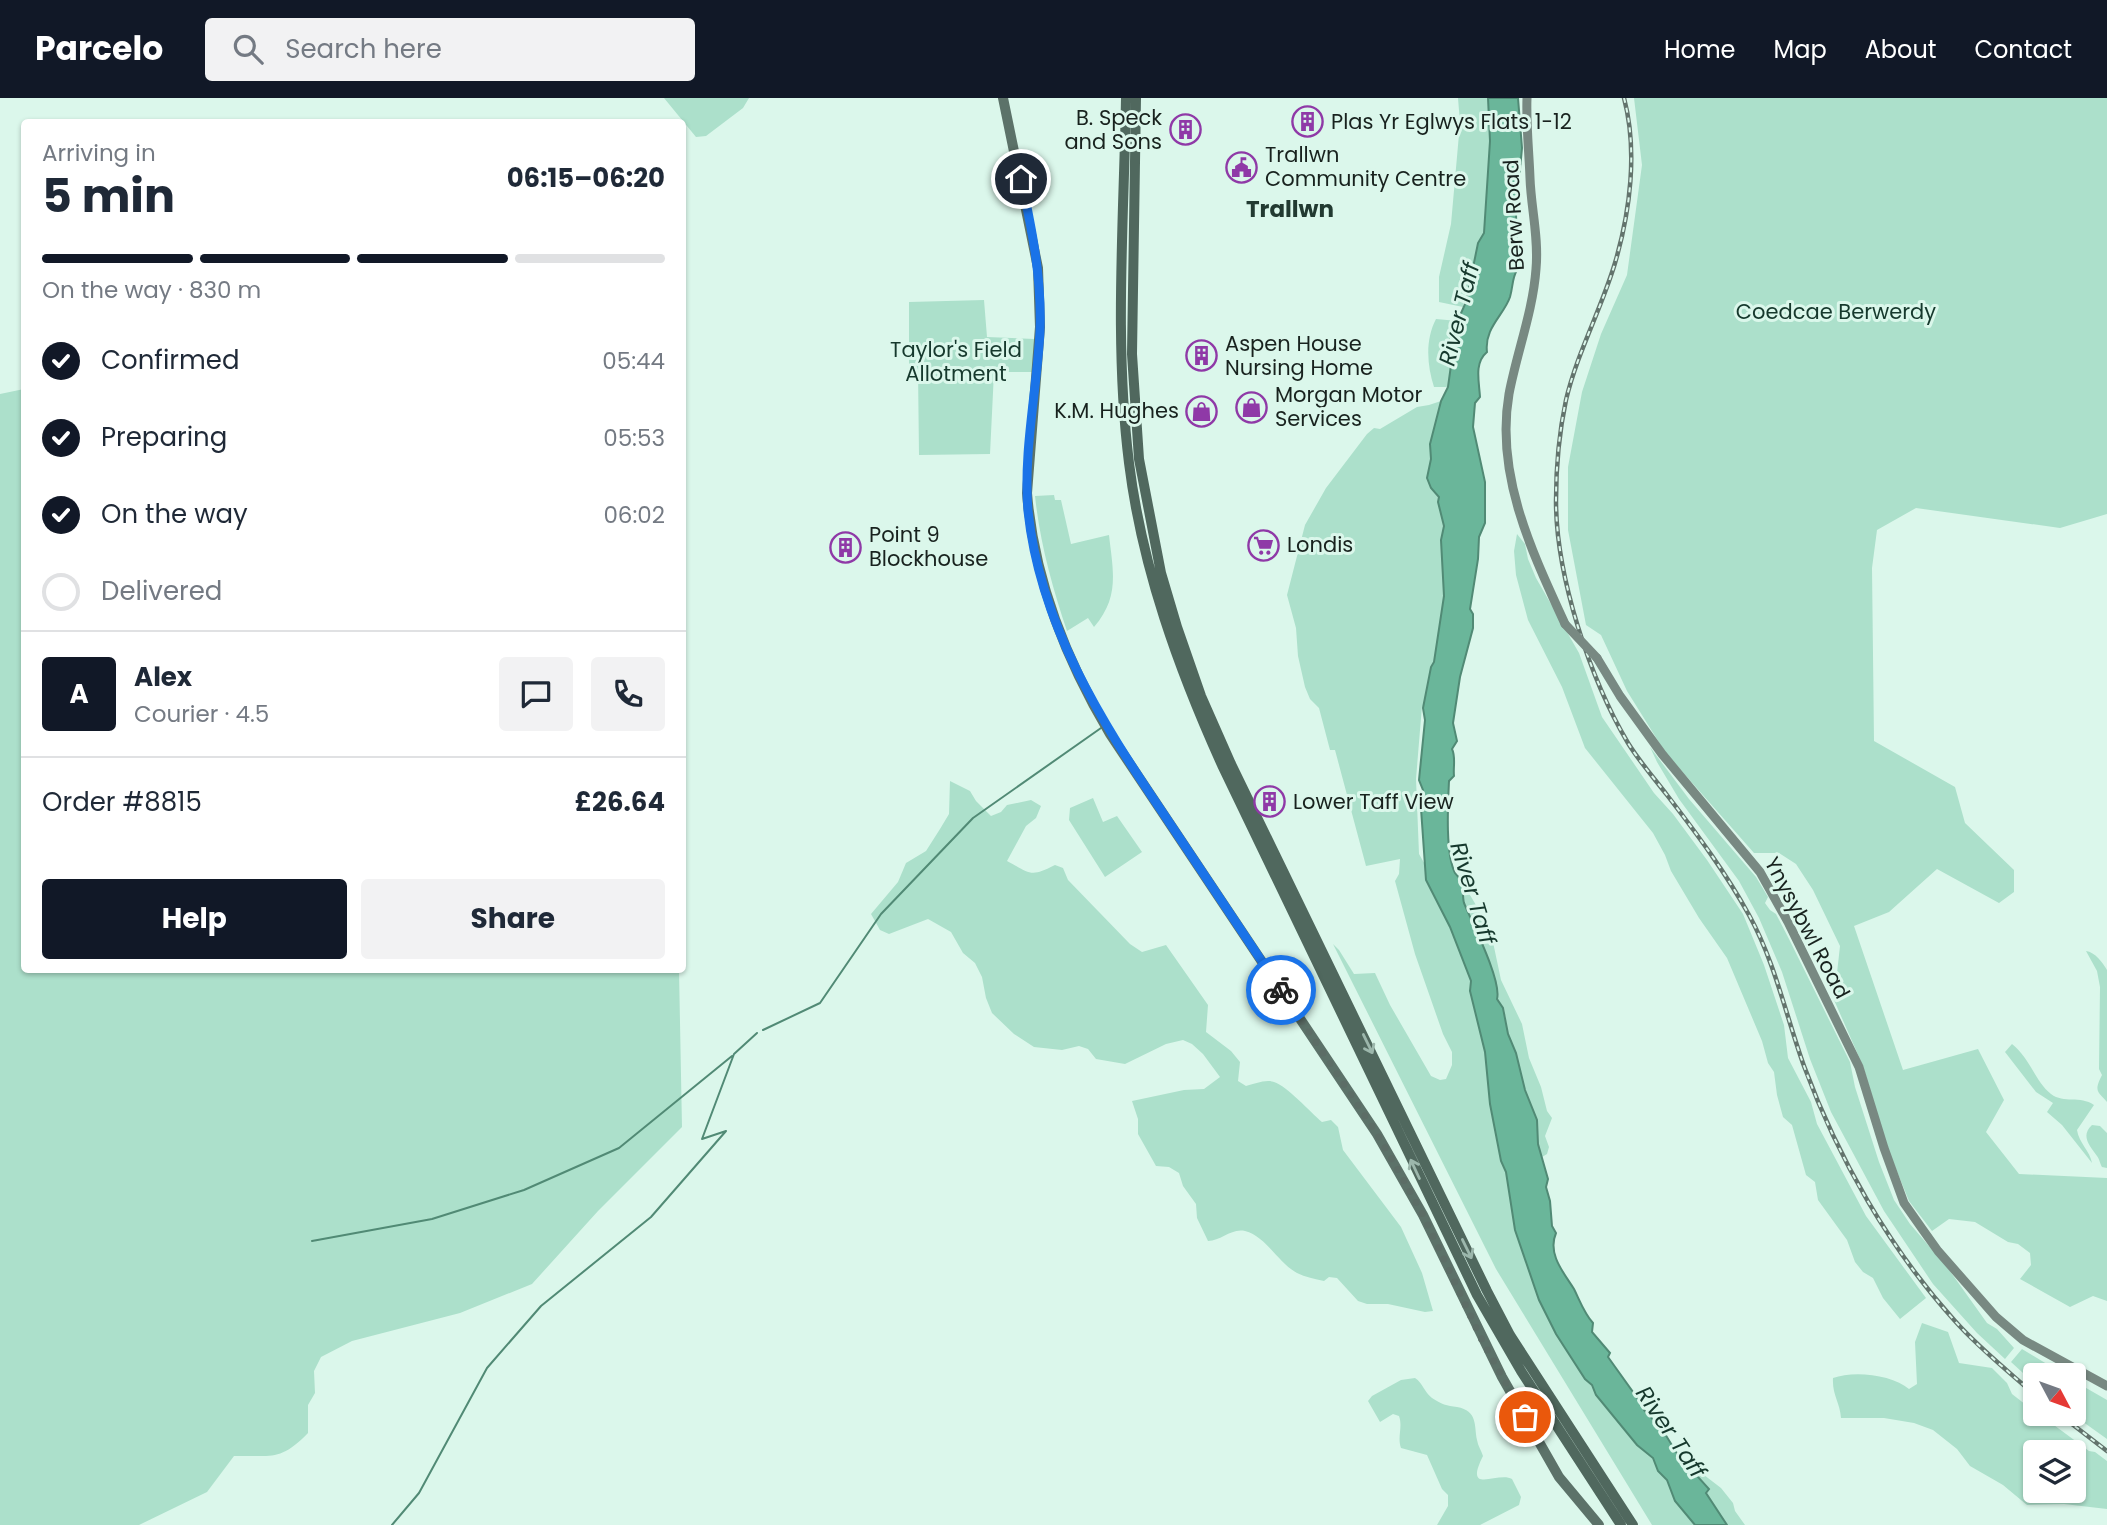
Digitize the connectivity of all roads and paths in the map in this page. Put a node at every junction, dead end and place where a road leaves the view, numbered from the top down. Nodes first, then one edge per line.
1 (1003, 98) edge
2 (1126, 98) edge
3 (1136, 98) edge
4 (1527, 98) edge
5 (1524, 330) joint
6 (1131, 421) junction
7 (1134, 461) junction
8 (2107, 1386) edge
9 (1599, 1525) edge
10 (1621, 1525) edge
11 (1633, 1525) edge

1 - 9 main road
2 - 6 highway
3 - 6 highway
4 - 5 main road, Berw Road
5 - 8 main road, Ynysybwl Road, bridge
6 - 7 highway
10 -> 7 highway
7 -> 11 highway

